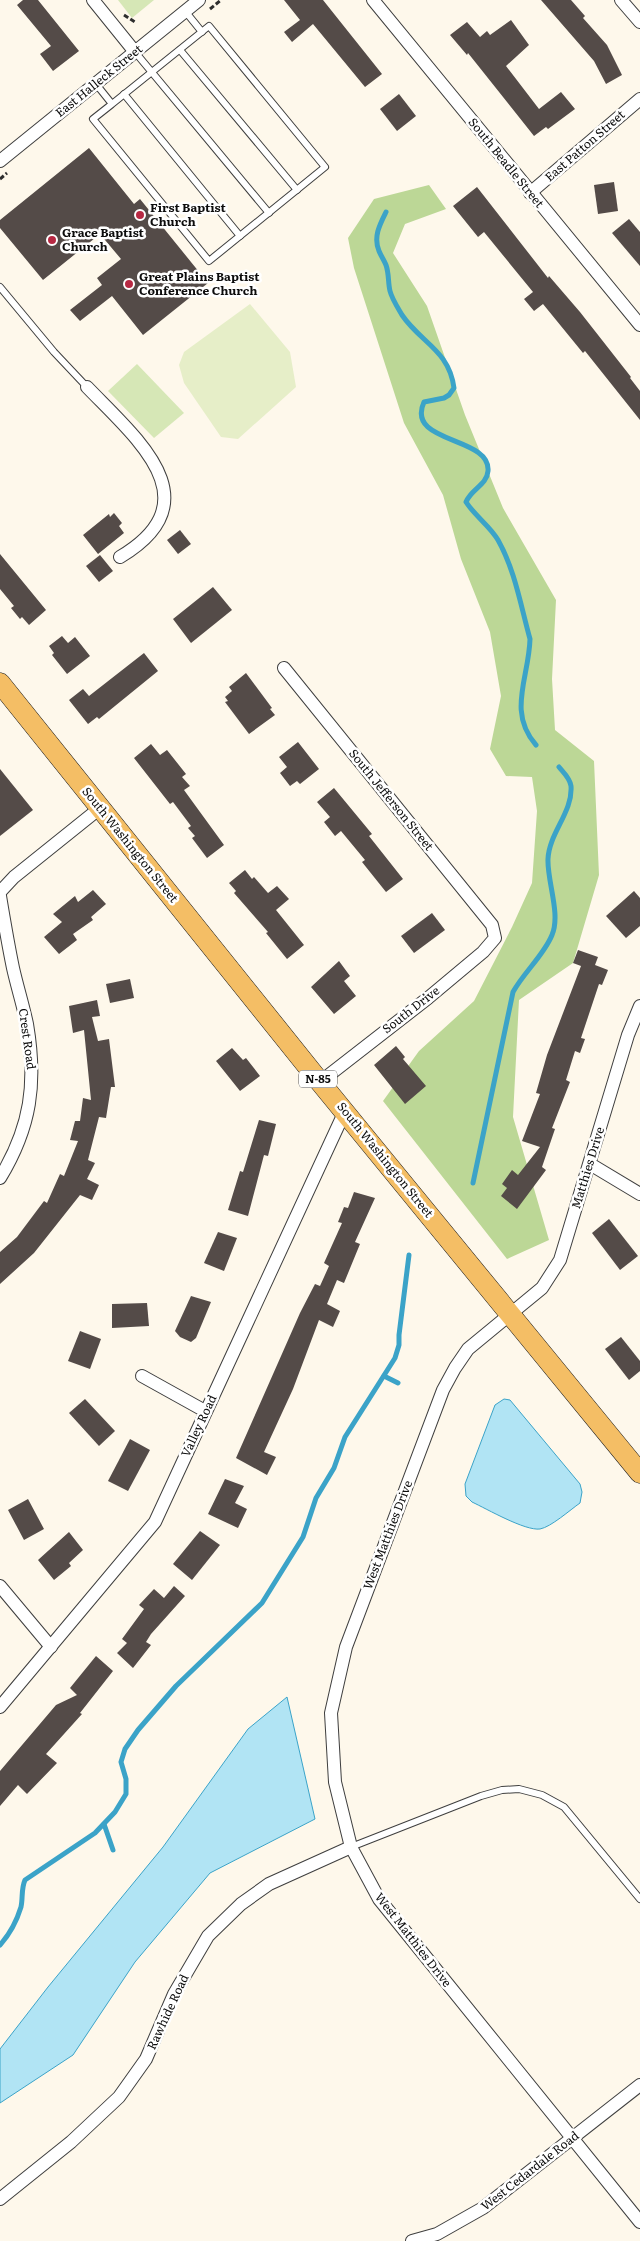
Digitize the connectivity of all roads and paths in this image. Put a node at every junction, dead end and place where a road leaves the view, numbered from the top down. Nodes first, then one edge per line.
1 (93, 0) edge
2 (199, 0) edge
3 (373, 0) edge
4 (621, 0) edge
5 (185, 11) junction
6 (640, 22) edge
7 (202, 32) junction
8 (180, 50) junction
9 (135, 52) junction
10 (151, 72) junction
11 (96, 84) junction
12 (124, 94) junction
13 (640, 99) edge
14 (112, 104) junction
15 (0, 161) edge
16 (297, 190) junction
17 (530, 193) junction
18 (268, 213) junction
19 (240, 236) junction
20 (0, 287) edge
21 (640, 325) edge
22 (87, 387) joint
23 (120, 557) dead end
24 (284, 668) dead end
25 (0, 683) edge
26 (100, 808) junction
27 (0, 894) edge
28 (494, 933) joint
29 (13, 968) junction
30 (0, 970) edge
31 (640, 1006) edge
32 (320, 1082) junction
33 (345, 1111) junction
34 (590, 1164) junction
35 (0, 1178) edge
36 (640, 1194) edge
37 (511, 1316) junction
38 (142, 1376) dead end
39 (205, 1411) junction
40 (640, 1473) edge
41 (0, 1586) edge
42 (50, 1647) junction
43 (0, 1707) edge
44 (351, 1847) junction
45 (640, 1899) edge
46 (640, 2085) edge
47 (571, 2139) junction
48 (0, 2199) edge
49 (640, 2222) edge
50 (412, 2241) edge

1 - 9 street
2 - 5 street, East Halleck Street
3 - 17 street, South Beadle Street
4 - 6 street
5 - 7 lane
5 - 9 street, East Halleck Street
7 - 8 lane
7 - 16 lane
8 - 10 lane
8 - 16 lane
9 - 10 lane
9 - 11 street, East Halleck Street
10 - 12 lane
10 - 18 lane
11 - 14 lane
11 - 15 street, East Halleck Street
12 - 14 lane
12 - 19 lane
13 - 17 street, East Patton Street
14 - 19 lane
16 - 18 lane
17 - 21 street, South Beadle Street
18 - 19 lane
20 - 22 lane
22 - 23 street
24 - 28 street, South Jefferson Street
25 - 26 main road, South Washington Street / N-85
26 - 27 street, Crest Road
26 - 32 main road, South Washington Street / N-85
27 - 29 street, Crest Road
28 - 32 street, South Drive
29 - 30 street
29 - 35 street, Crest Road
31 - 34 street, Matthies Drive
32 - 33 main road, South Washington Street / N-85
33 - 37 main road, South Washington Street / N-85
33 - 39 street, Valley Road
34 - 36 street
34 - 37 street, Matthies Drive
37 - 40 main road, South Washington Street / N-85
37 - 44 street, West Matthies Drive
38 - 39 street
39 - 42 street, Valley Road
41 - 42 street
42 - 43 street, Valley Road
44 - 45 lane
44 - 47 street, West Matthies Drive
44 - 48 street, Rawhide Road
46 - 47 street, West Cedardale Road
47 - 49 street, West Matthies Drive
47 - 50 street, West Cedardale Road

